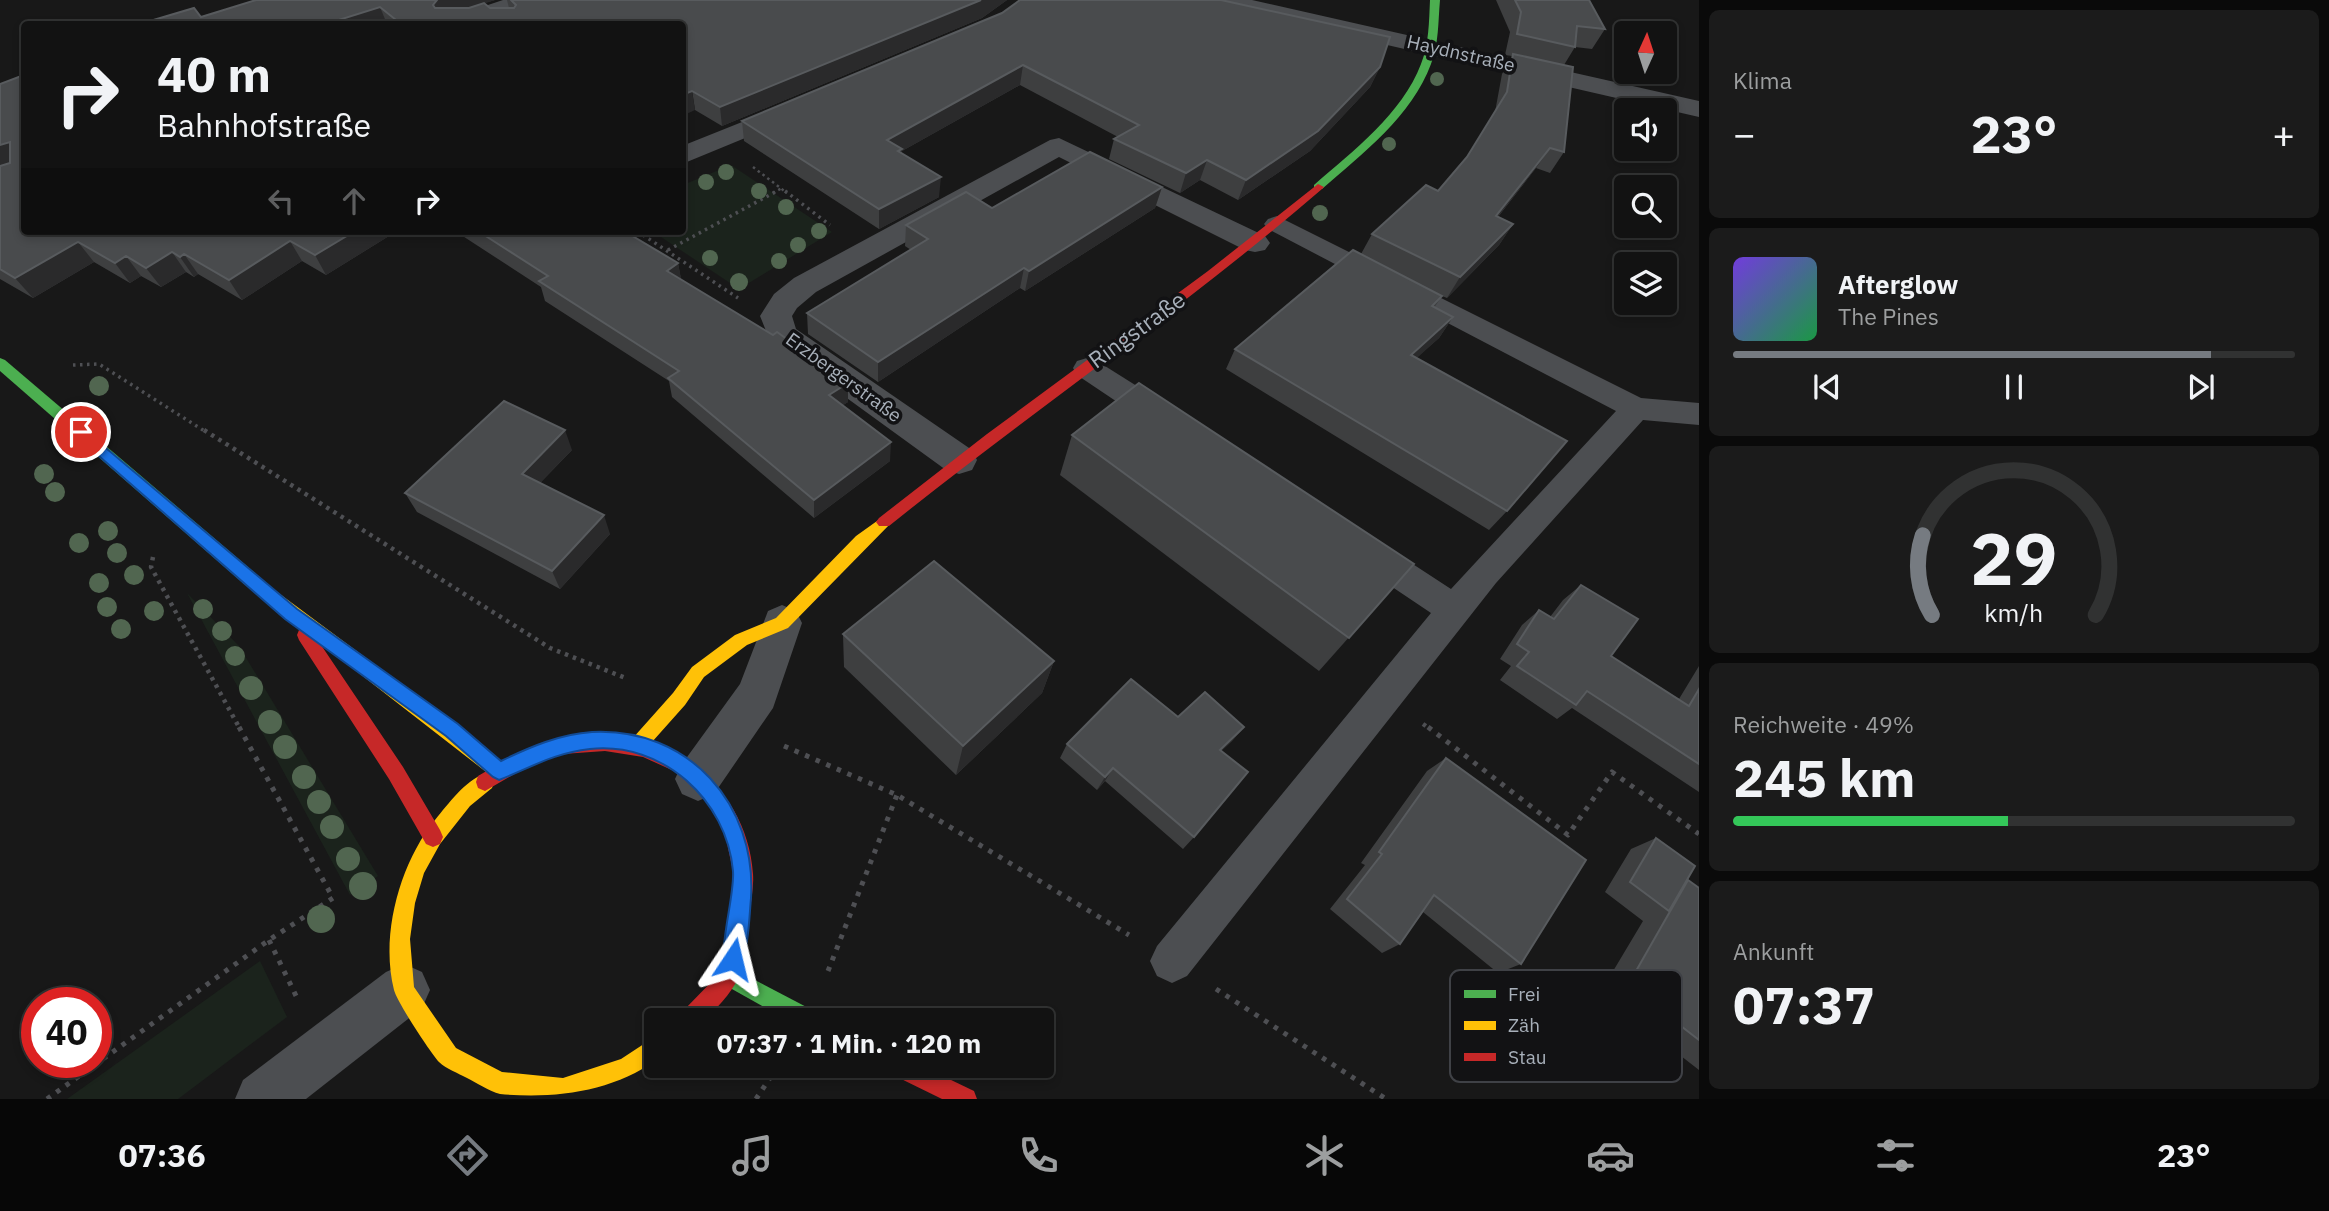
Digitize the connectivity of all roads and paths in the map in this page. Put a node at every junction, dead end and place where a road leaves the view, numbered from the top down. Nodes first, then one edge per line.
1 (526, 0) edge
2 (1222, 0) edge
3 (1434, 0) edge
4 (500, 18) edge
5 (477, 21) edge
6 (1432, 46) junction
7 (818, 99) edge
8 (1699, 109) edge
9 (719, 141) junction
10 (686, 154) edge
11 (782, 188) junction
12 (1266, 233) junction
13 (644, 235) edge
14 (668, 250) junction
15 (866, 251) junction
16 (776, 316) junction
17 (2, 366) edge
18 (1087, 368) junction
19 (1636, 408) junction
20 (1699, 414) edge
21 (1190, 436) edge
22 (959, 460) junction
23 (162, 503) junction
24 (1340, 534) edge
25 (1455, 610) junction
26 (291, 614) junction
27 (782, 623) junction
28 (1386, 696) junction
29 (679, 699) junction
30 (735, 724) junction
31 (638, 744) junction
32 (499, 771) junction
33 (698, 779) junction
34 (897, 795) junction
35 (1699, 834) edge
36 (433, 837) junction
37 (1172, 961) junction
38 (730, 977) junction
39 (824, 983) dead end
40 (404, 990) junction
41 (701, 1008) edge
42 (786, 1008) edge
43 (644, 1056) edge
44 (770, 1078) edge
45 (923, 1078) edge
46 (47, 1099) edge
47 (262, 1099) edge
48 (756, 1099) edge
49 (966, 1099) edge
50 (1386, 1099) edge

1 - 4 street
2 - 6 street, Haydnstraße
3 - 6 street, Ringstraße
4 - 5 street
6 - 8 street, Haydnstraße
6 - 12 street, Ringstraße
7 - 9 street
9 - 10 street
9 - 11 path
11 - 14 path
11 - 15 path
12 - 15 street, Erzbergerstraße
12 - 18 street, Ringstraße
12 - 19 lane
13 - 14 path
14 - 16 path
15 - 16 street, Erzbergerstraße
16 - 22 street, Erzbergerstraße
17 - 23 street
17 - 29 path
18 - 21 lane
18 - 22 street, Ringstraße
19 - 20 lane
19 - 25 lane
22 - 27 street, Ringstraße
23 - 26 street
23 - 46 path
24 - 25 lane
25 - 28 lane
26 - 32 street
26 - 36 street
27 - 29 street, Ringstraße
27 - 30 street, Ringstraße
28 - 35 path
28 - 37 lane
29 - 31 street, Ringstraße
30 - 33 street, Ringstraße
30 - 34 path
31 - 32 street
31 - 33 street
32 - 36 street
33 - 38 street
34 - 37 path
34 - 39 path
36 - 40 street
37 - 50 path
38 - 41 street
38 - 42 street
40 - 43 street
40 - 47 street
44 - 48 path
45 - 49 street

